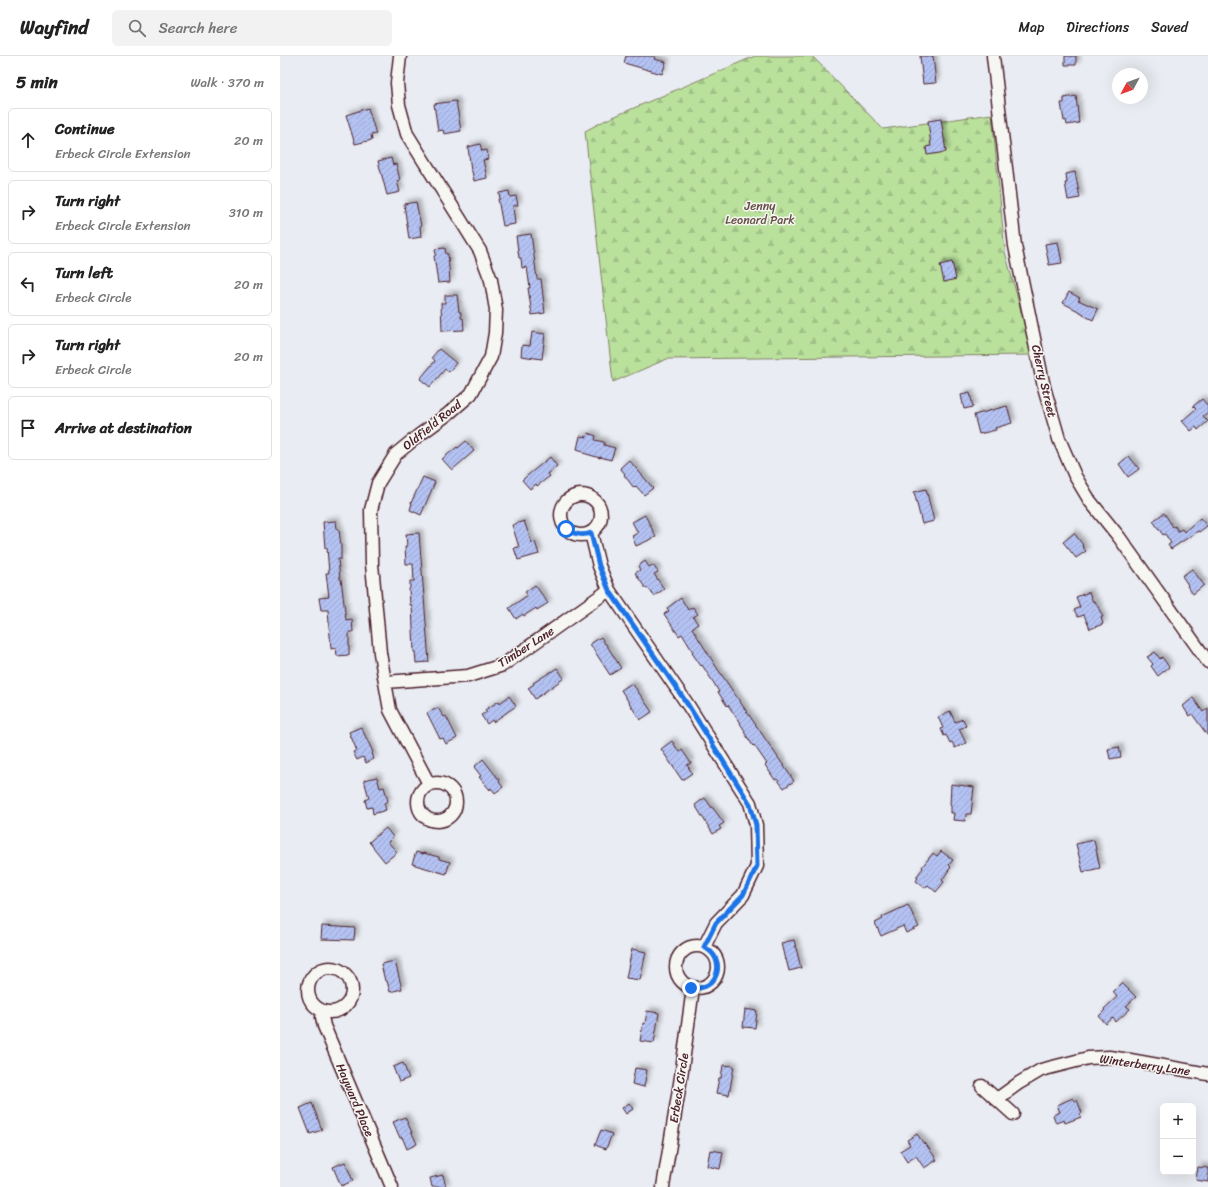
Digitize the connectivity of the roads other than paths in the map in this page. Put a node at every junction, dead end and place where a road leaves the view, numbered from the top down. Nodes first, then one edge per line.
1 (400, 56) edge
2 (993, 56) edge
3 (591, 533) dead end
4 (609, 590) junction
5 (1208, 662) edge
6 (384, 682) junction
7 (429, 784) dead end
8 (704, 947) junction
9 (693, 988) junction
10 (324, 1011) dead end
11 (1208, 1074) edge
12 (982, 1086) dead end
13 (997, 1099) junction
14 (1013, 1114) dead end
15 (392, 1187) edge
16 (664, 1187) edge

1 - 6 street, Oldfield Road
2 - 5 street, Cherry Street
3 - 4 street
4 - 6 street, Timber Lane
4 - 8 street
6 - 7 street, Oldfield Road
8 - 9 street
8 - 9 street
9 - 16 street, Erbeck Circle
10 - 15 street, Hayward Place
11 - 13 street, Winterberry Lane
12 - 13 street
13 - 14 street

